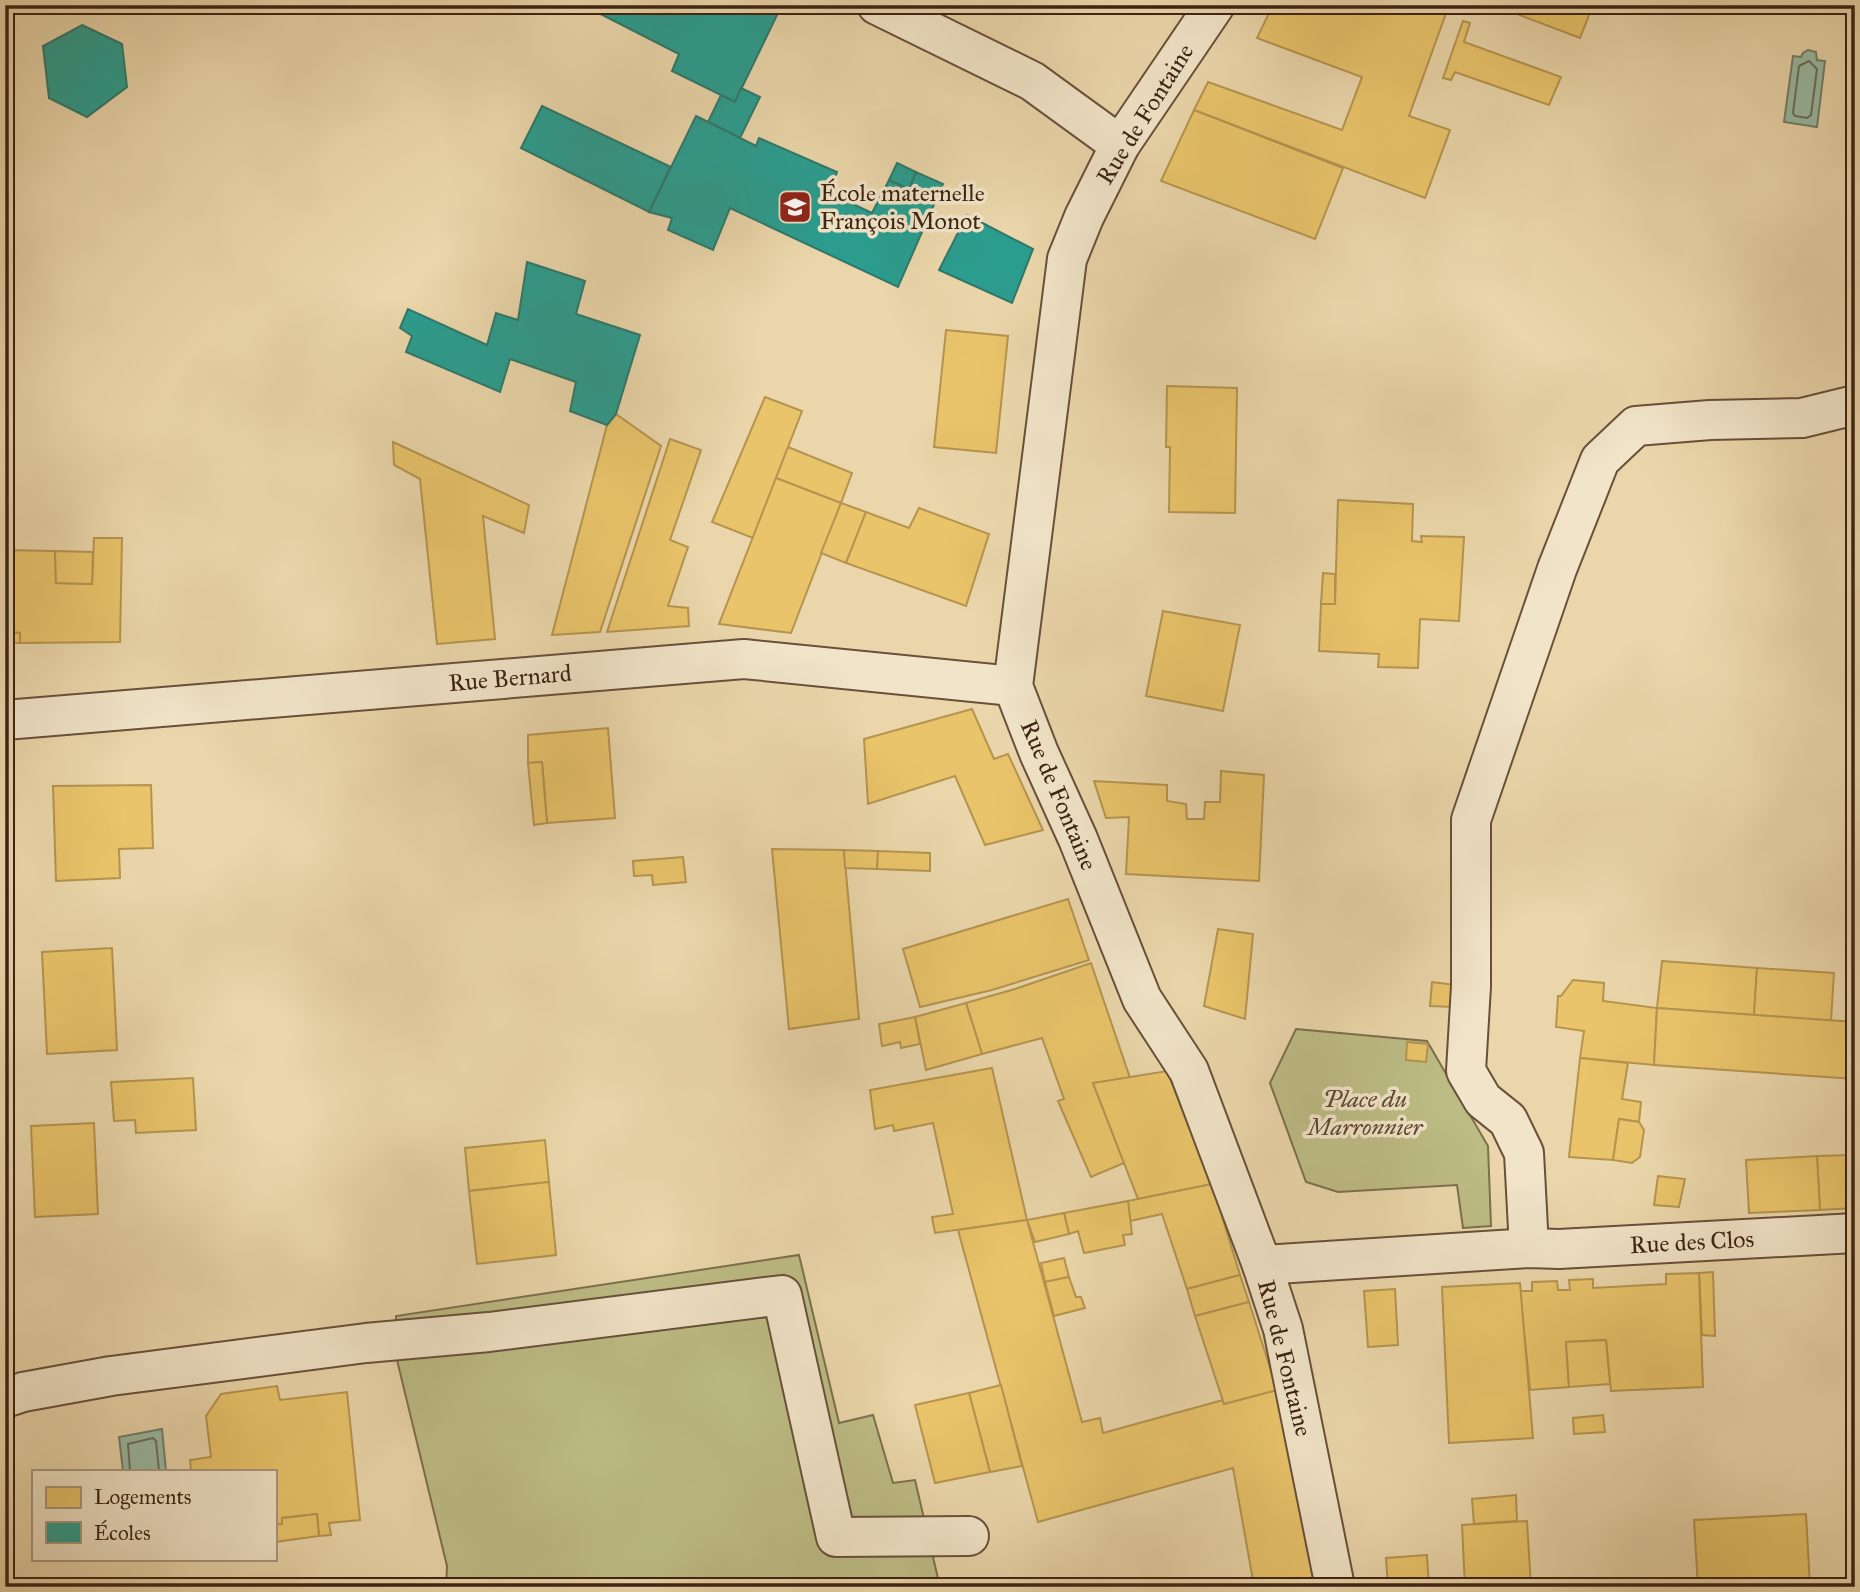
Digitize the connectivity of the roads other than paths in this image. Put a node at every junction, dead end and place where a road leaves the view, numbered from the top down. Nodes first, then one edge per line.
1 (877, 5) edge
2 (1215, 5) edge
3 (1121, 145) junction
4 (1855, 405) edge
5 (1013, 686) junction
6 (5, 720) edge
7 (1855, 1233) edge
8 (1529, 1248) junction
9 (1262, 1265) junction
10 (5, 1398) edge
11 (969, 1536) dead end
12 (1335, 1587) edge

1 - 3 street
2 - 3 street, Rue de Fontaine
3 - 5 street, Rue de Fontaine
4 - 8 street
5 - 6 street, Rue Bernard
5 - 9 street, Rue de Fontaine
7 - 8 street, Rue des Clos
8 - 9 street
9 - 12 street, Rue de Fontaine
10 - 11 street

